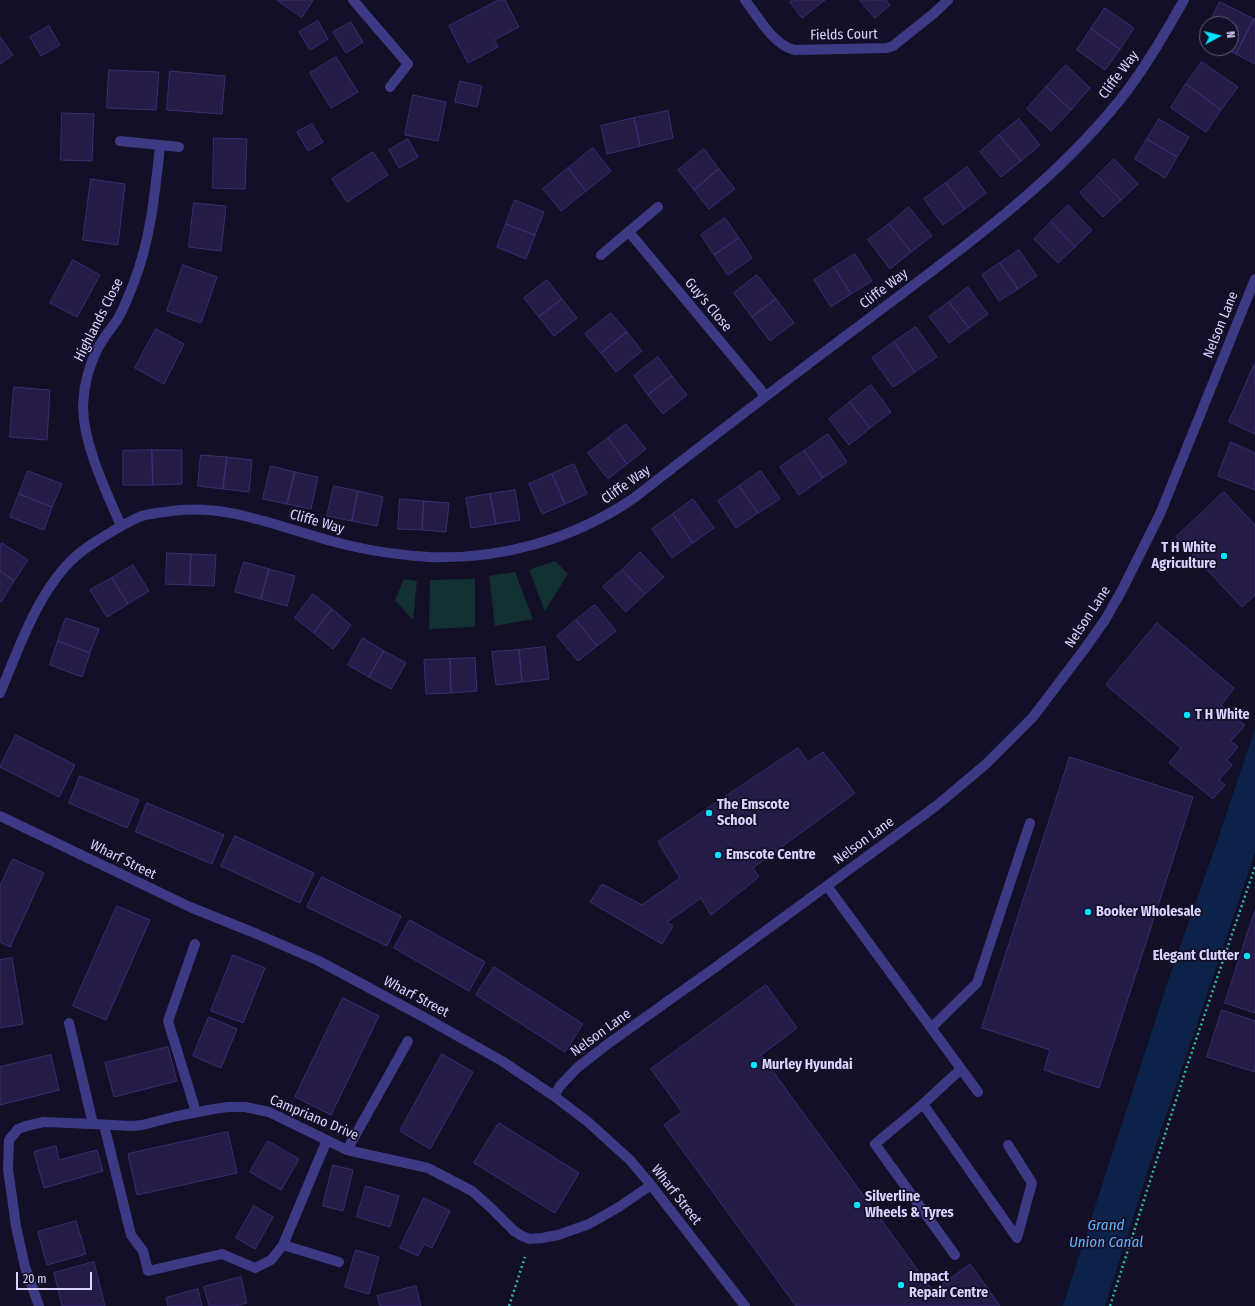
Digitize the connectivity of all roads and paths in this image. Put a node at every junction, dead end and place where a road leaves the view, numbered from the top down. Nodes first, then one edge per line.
1 (353, 0) edge
2 (745, 0) edge
3 (948, 0) edge
4 (1184, 0) edge
5 (390, 87) dead end
6 (120, 141) dead end
7 (160, 146) junction
8 (179, 147) dead end
9 (658, 207) dead end
10 (629, 232) junction
11 (601, 255) dead end
12 (1255, 278) edge
13 (765, 396) junction
14 (121, 526) junction
15 (0, 693) edge
16 (0, 816) edge
17 (1030, 823) dead end
18 (1255, 867) edge
19 (827, 886) junction
20 (195, 944) dead end
21 (69, 1023) dead end
22 (931, 1028) junction
23 (408, 1041) dead end
24 (961, 1069) junction
25 (978, 1092) dead end
26 (554, 1096) junction
27 (923, 1104) junction
28 (196, 1112) junction
29 (93, 1124) junction
30 (104, 1124) junction
31 (327, 1140) junction
32 (1008, 1145) dead end
33 (347, 1150) junction
34 (651, 1185) junction
35 (530, 1239) junction
36 (283, 1245) junction
37 (955, 1255) dead end
38 (339, 1262) dead end
39 (39, 1306) edge
40 (509, 1306) edge
41 (745, 1306) edge
42 (1110, 1306) edge

1 - 5 street
2 - 3 street, Fields Court
4 - 13 street, Cliffe Way
6 - 7 street
7 - 8 street
7 - 14 street, Highlands Close
9 - 10 street
10 - 11 street
10 - 13 street, Guy's Close
12 - 19 street, Nelson Lane
13 - 14 street, Cliffe Way
14 - 15 street, Cliffe Way
16 - 26 street, Wharf Street
17 - 22 street
18 - 42 path
19 - 22 street
19 - 26 street, Nelson Lane
20 - 28 street
21 - 29 street
22 - 24 street
23 - 33 street
24 - 25 street
24 - 27 street
26 - 34 street, Wharf Street
27 - 32 street
27 - 37 street
28 - 30 street, Campriano Drive
28 - 31 street, Campriano Drive
29 - 30 street, Campriano Drive
29 - 39 street, Campriano Drive
30 - 36 street
31 - 33 street, Campriano Drive
31 - 36 street
33 - 35 street, Campriano Drive
34 - 35 street
34 - 41 street, Wharf Street
35 - 40 path
36 - 38 street

